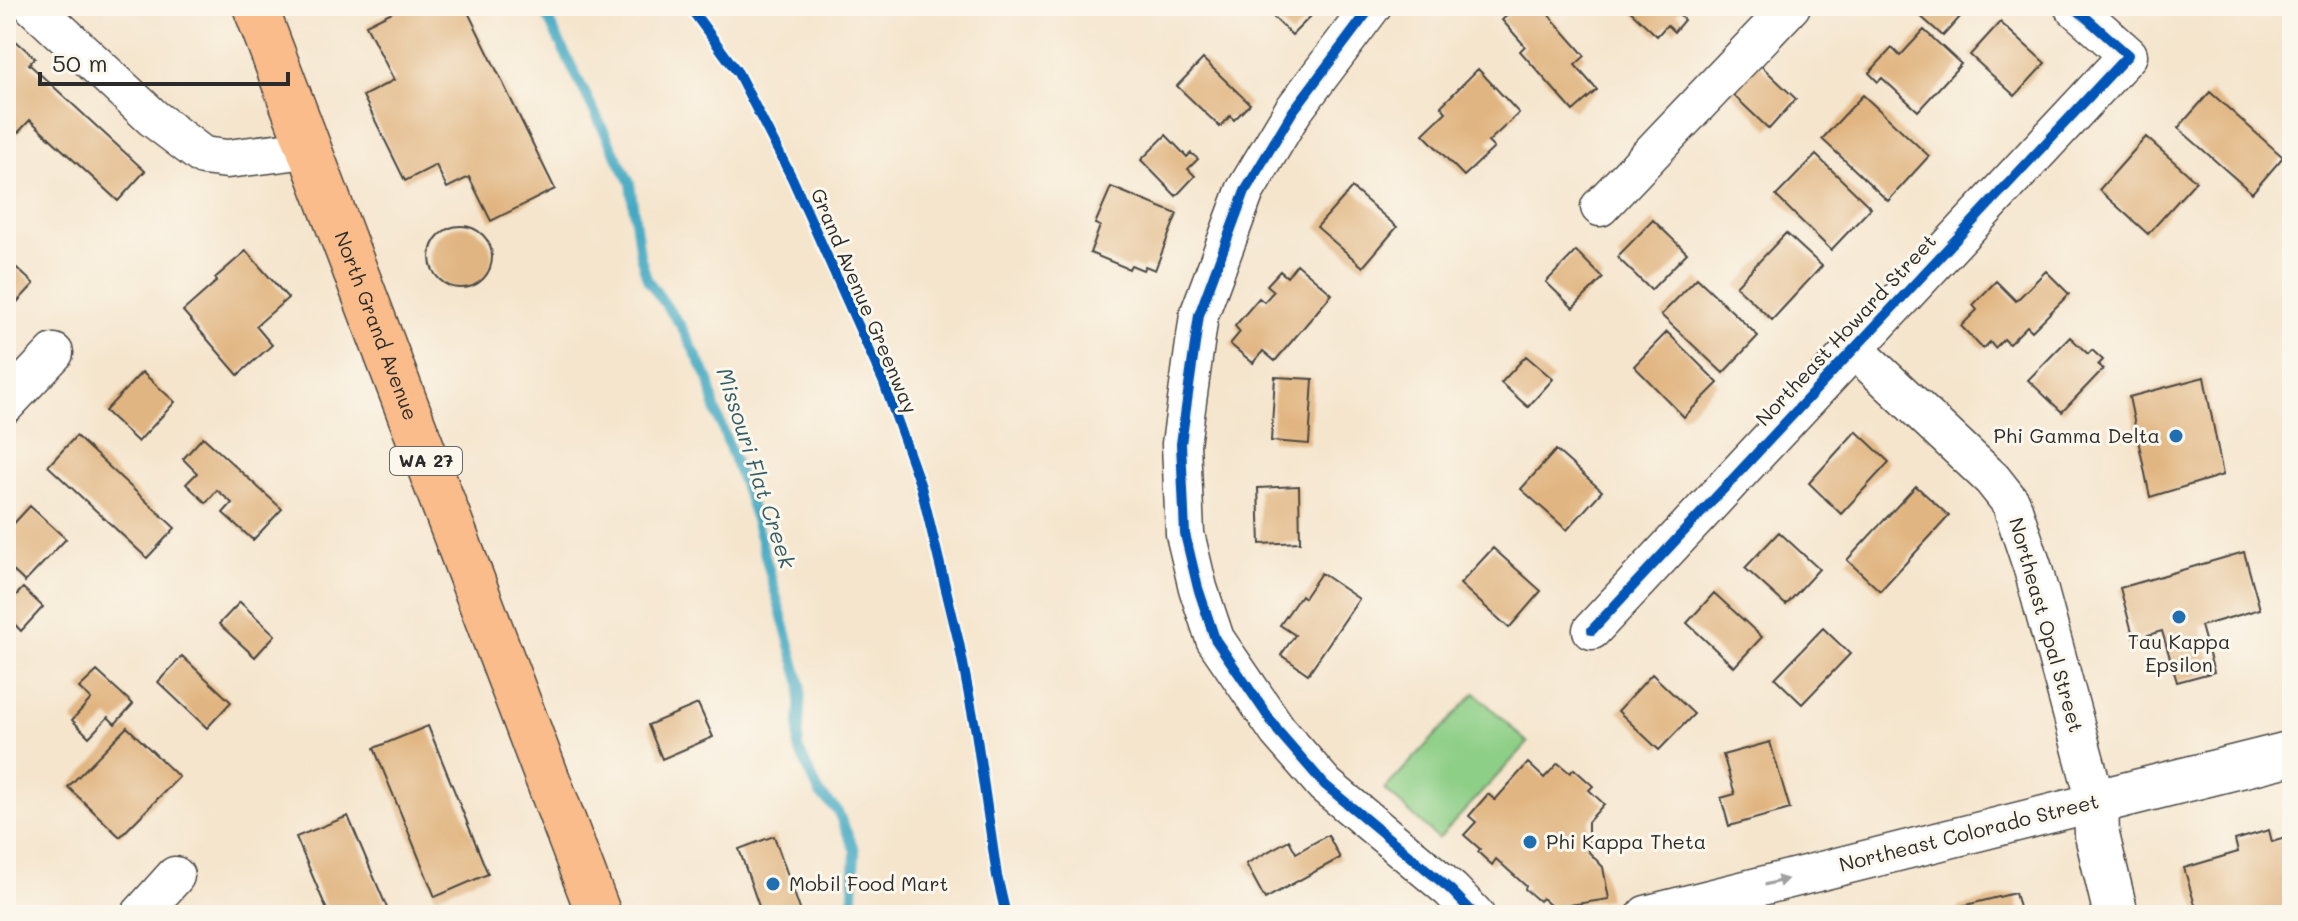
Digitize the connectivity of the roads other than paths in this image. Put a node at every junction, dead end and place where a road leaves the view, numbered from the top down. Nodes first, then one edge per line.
1 (33, 6) edge
2 (255, 6) edge
3 (1372, 6) edge
4 (1791, 6) edge
5 (2073, 6) edge
6 (308, 149) junction
7 (1600, 207) dead end
8 (1853, 348) junction
9 (54, 353) dead end
10 (6, 404) edge
11 (1592, 630) dead end
12 (2292, 753) edge
13 (2096, 802) junction
14 (175, 876) dead end
15 (140, 915) edge
16 (599, 915) edge
17 (1475, 915) edge
18 (1646, 915) edge
19 (2116, 915) edge

1 - 6 street
2 - 6 main road, North Grand Avenue / WA 27
3 - 17 street
4 - 7 street
5 - 8 street, Northeast Howard Street
6 - 16 main road, North Grand Avenue / WA 27
8 - 11 street, Northeast Howard Street
8 - 13 street, Northeast Opal Street
9 - 10 street
12 - 13 street, Northeast Colorado Street
18 -> 13 street, Northeast Colorado Street
13 - 19 street, Northeast Opal Street
14 - 15 street

